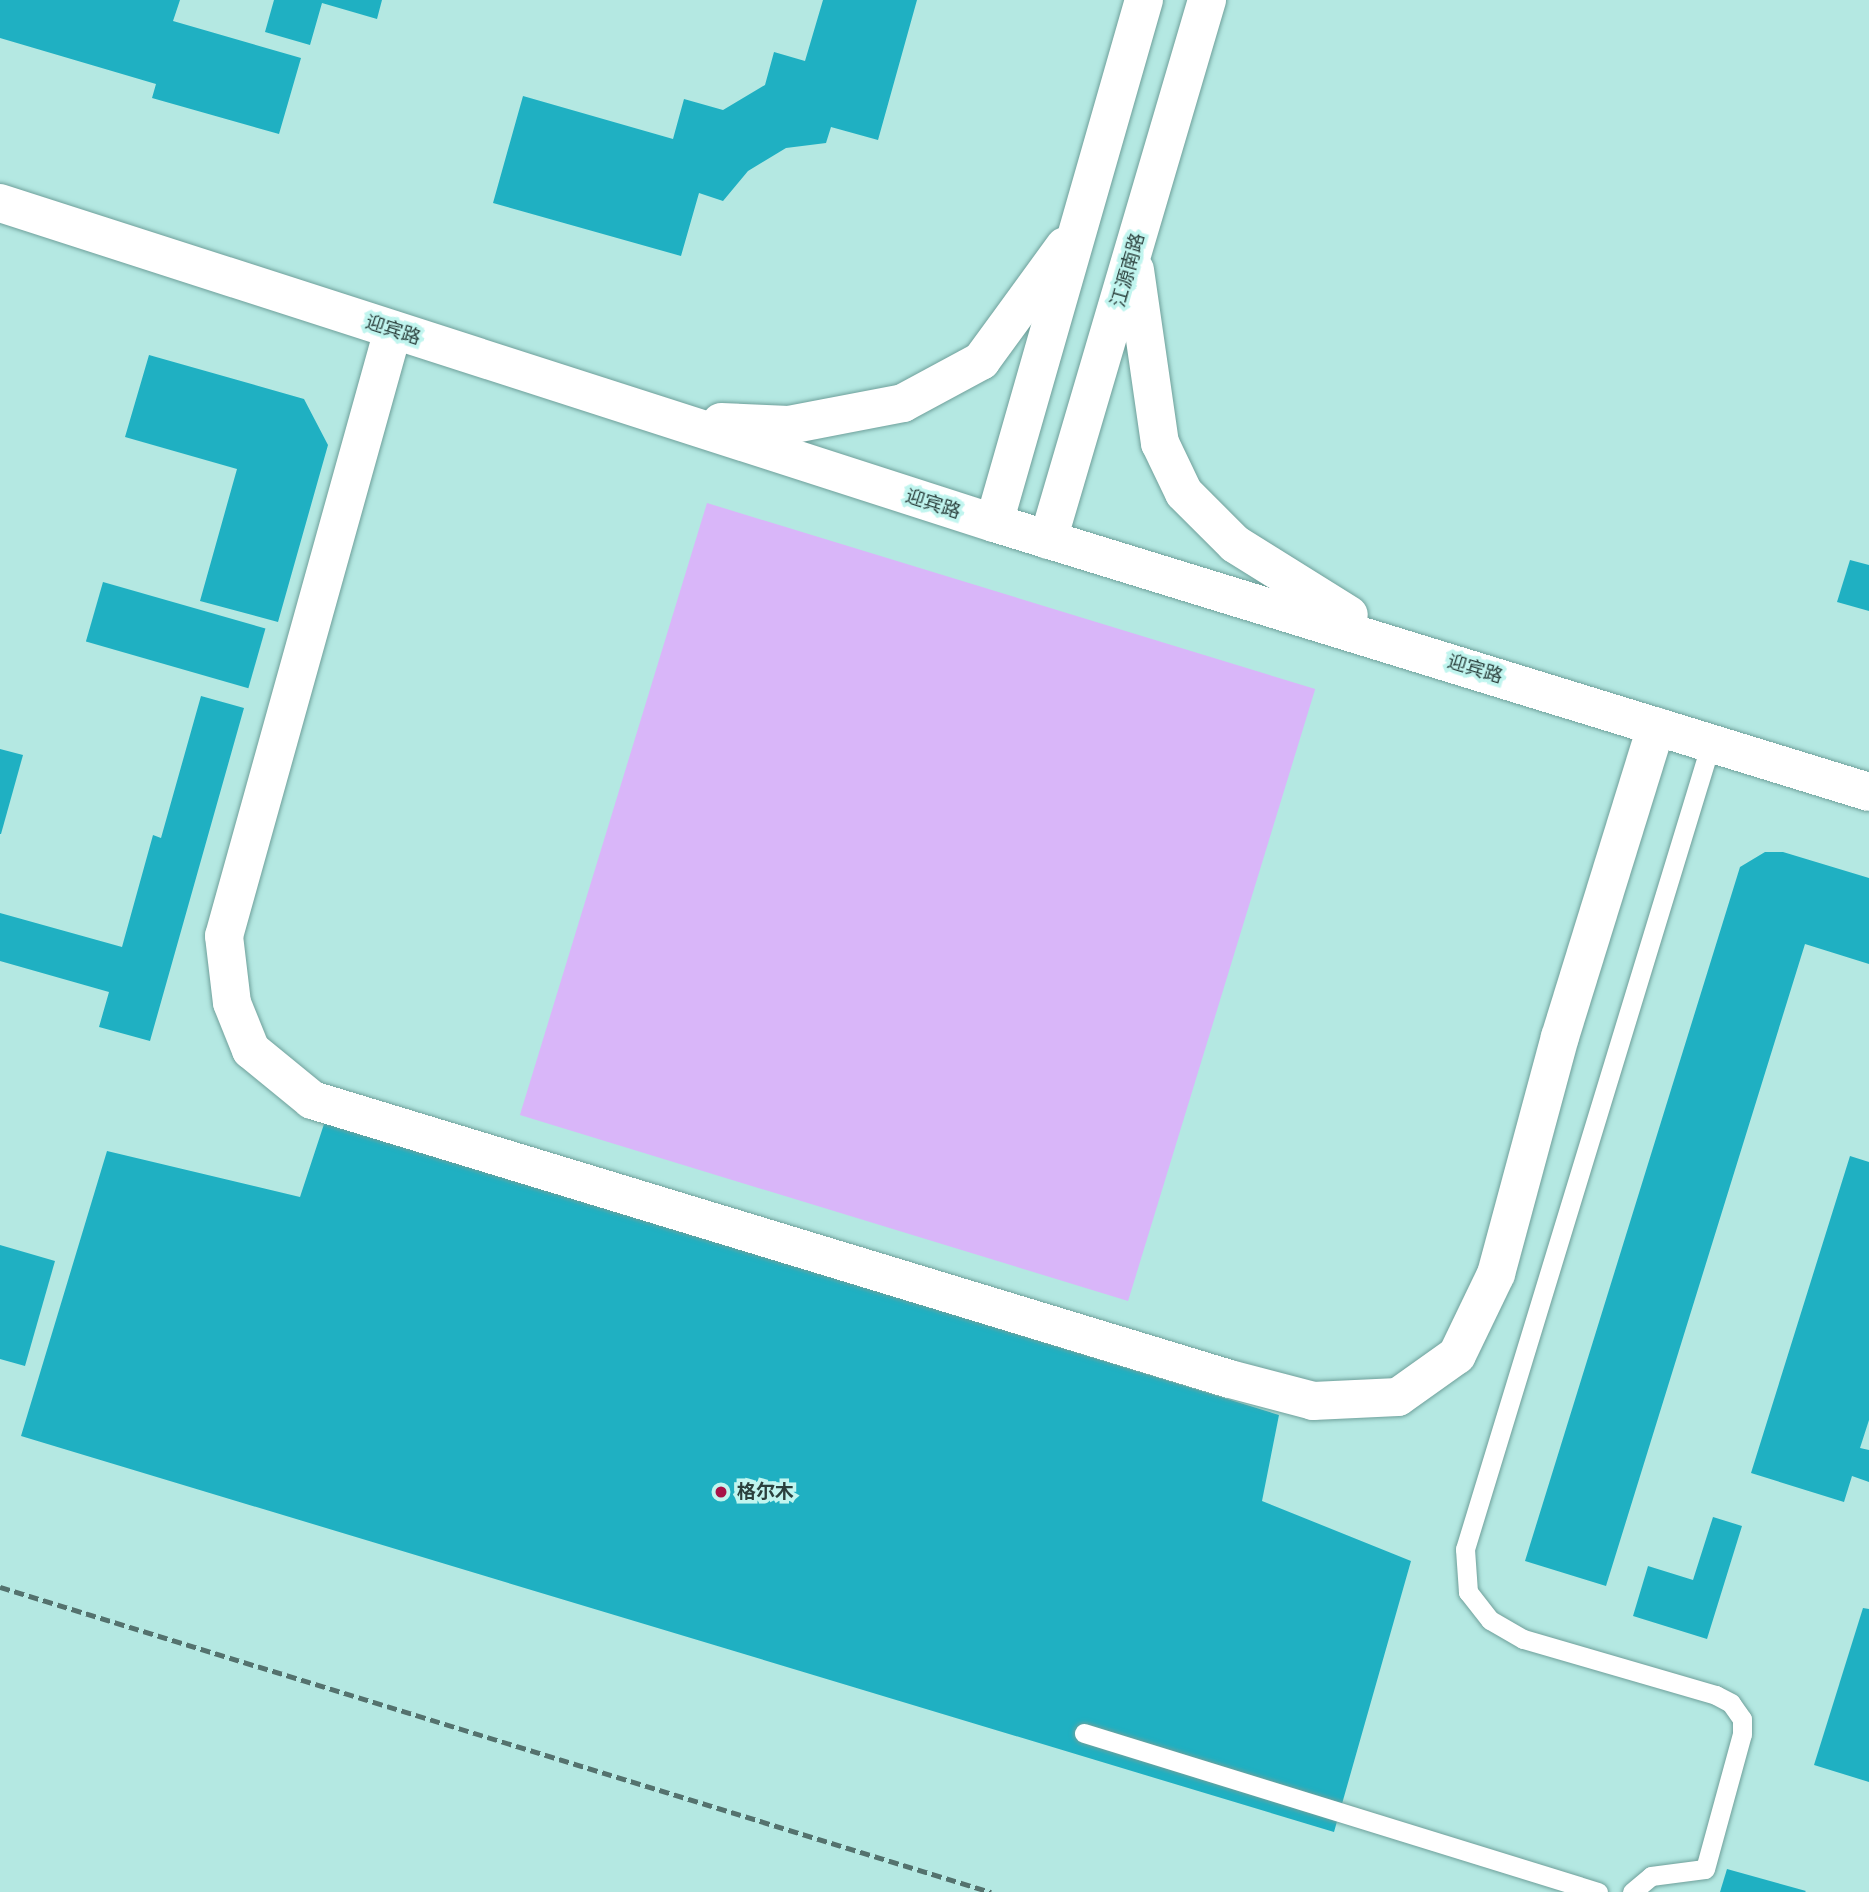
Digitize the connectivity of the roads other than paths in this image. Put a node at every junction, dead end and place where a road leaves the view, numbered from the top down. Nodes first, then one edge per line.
1 (1144, 0) edge
2 (1207, 0) edge
3 (0, 203) edge
4 (1080, 224) junction
5 (1133, 253) junction
6 (393, 330) junction
7 (673, 420) junction
8 (994, 523) junction
9 (1048, 540) junction
10 (1415, 651) junction
11 (1656, 726) junction
12 (1711, 743) junction
13 (1869, 792) edge
14 (1084, 1733) dead end
15 (1598, 1892) edge
16 (1632, 1892) edge

1 - 4 main road
2 - 5 main road, 江源南路
3 - 6 main road, 迎宾路
4 - 7 main road
4 - 8 main road
5 - 9 main road, 江源南路
5 - 10 main road
6 - 7 main road, 迎宾路
6 - 11 main road
7 - 8 main road, 迎宾路
8 - 9 main road, 迎宾路
9 - 10 main road, 迎宾路
10 - 11 main road, 迎宾路
11 - 12 main road, 迎宾路
12 - 13 main road, 迎宾路
12 - 16 lane
14 - 15 lane

